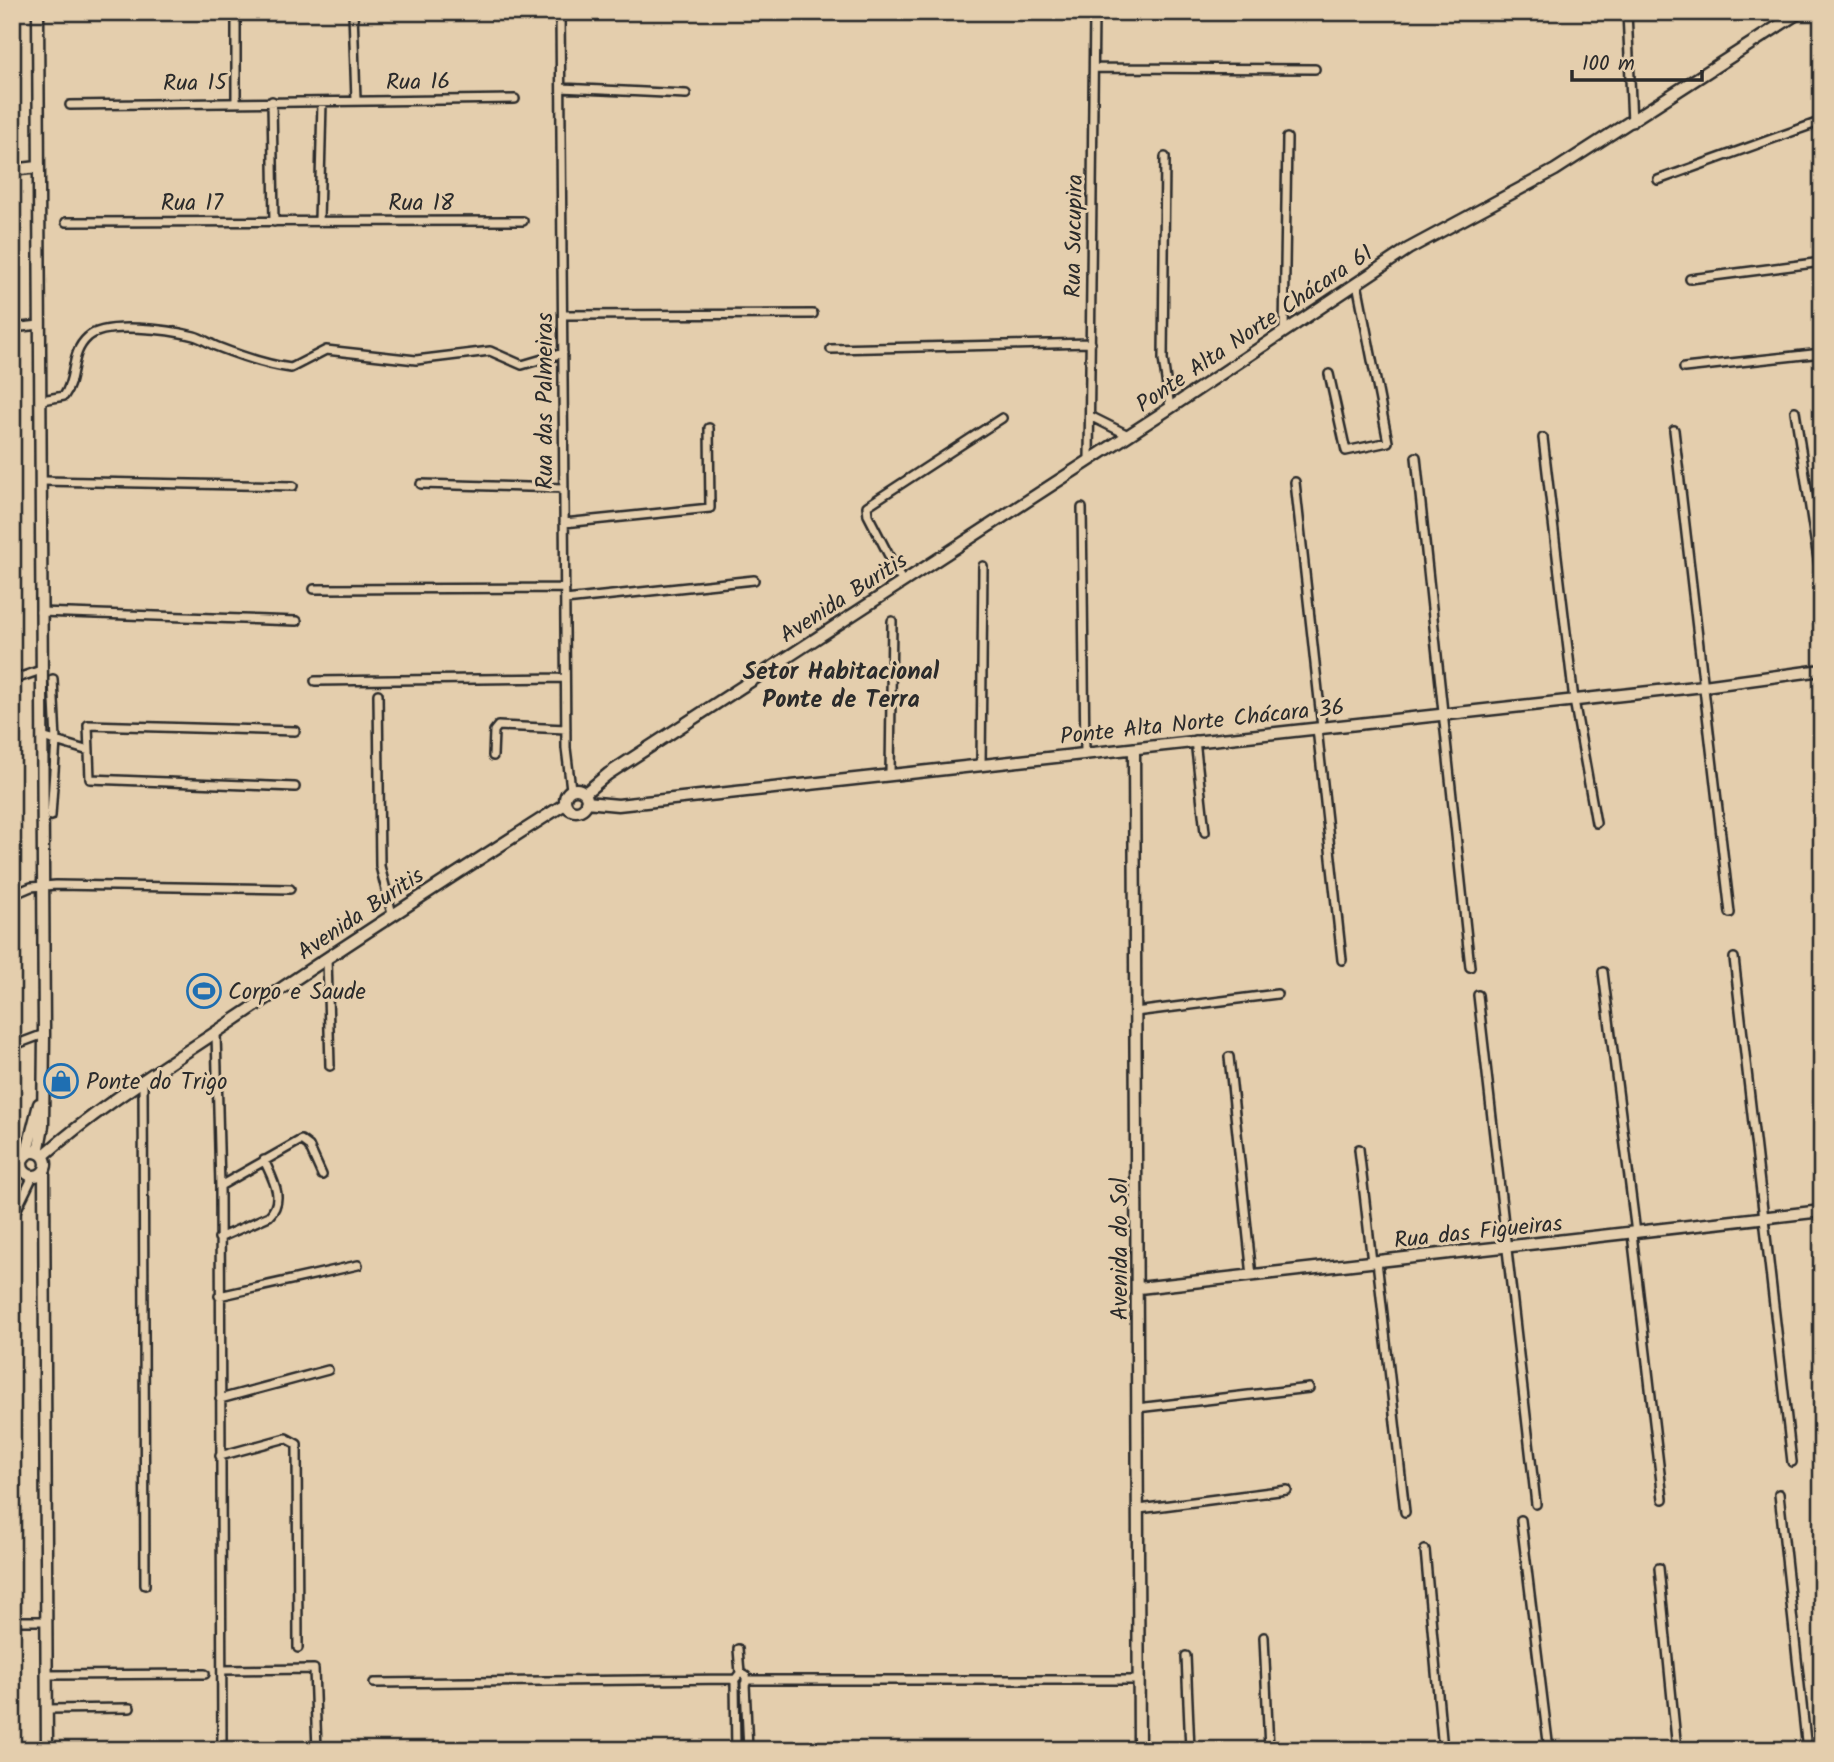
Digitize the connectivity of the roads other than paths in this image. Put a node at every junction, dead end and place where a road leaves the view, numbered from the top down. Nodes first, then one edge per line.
1 (38, 12) edge
2 (236, 12) edge
3 (353, 12) edge
4 (561, 12) edge
5 (1094, 12) edge
6 (1628, 12) edge
7 (1801, 12) edge
8 (1094, 68) junction
9 (1315, 69) dead end
10 (561, 88) junction
11 (686, 94) dead end
12 (515, 99) dead end
13 (236, 100) junction
14 (356, 100) junction
15 (272, 101) junction
16 (322, 102) junction
17 (70, 105) dead end
18 (1822, 121) edge
19 (1632, 123) junction
20 (1287, 138) dead end
21 (1165, 158) dead end
22 (38, 167) junction
23 (12, 170) edge
24 (1658, 180) dead end
25 (523, 221) dead end
26 (65, 222) dead end
27 (274, 222) junction
28 (319, 222) junction
29 (1822, 262) edge
30 (1689, 279) dead end
31 (1357, 283) junction
32 (813, 314) dead end
33 (563, 315) junction
34 (40, 325) junction
35 (12, 328) edge
36 (1284, 331) junction
37 (1091, 343) junction
38 (831, 349) dead end
39 (563, 353) junction
40 (1822, 353) edge
41 (1684, 368) dead end
42 (1329, 374) dead end
43 (42, 400) junction
44 (1170, 408) junction
45 (1795, 411) dead end
46 (1092, 417) junction
47 (1003, 418) dead end
48 (709, 428) dead end
49 (1674, 430) dead end
50 (1128, 435) junction
51 (1543, 438) dead end
52 (1416, 457) dead end
53 (1089, 460) junction
54 (43, 481) junction
55 (1295, 482) dead end
56 (421, 484) dead end
57 (293, 486) dead end
58 (564, 488) junction
59 (1082, 508) dead end
60 (564, 523) junction
61 (983, 566) dead end
62 (754, 580) dead end
63 (902, 581) junction
64 (1822, 585) edge
65 (565, 588) junction
66 (314, 589) dead end
67 (565, 600) junction
68 (40, 612) junction
69 (297, 621) dead end
70 (892, 621) dead end
71 (41, 670) junction
72 (1822, 670) edge
73 (565, 678) junction
74 (53, 679) dead end
75 (12, 680) edge
76 (315, 681) dead end
77 (1704, 686) junction
78 (378, 694) dead end
79 (1574, 700) junction
80 (1446, 714) junction
81 (1319, 727) junction
82 (566, 729) junction
83 (295, 731) dead end
84 (42, 737) junction
85 (1195, 740) junction
86 (56, 741) junction
87 (1134, 749) junction
88 (89, 751) junction
89 (1085, 754) junction
90 (493, 756) dead end
91 (981, 765) junction
92 (890, 775) junction
93 (295, 787) dead end
94 (572, 789) junction
95 (585, 798) junction
96 (565, 803) junction
97 (51, 817) dead end
98 (1596, 824) dead end
99 (1205, 832) dead end
100 (43, 885) junction
101 (290, 889) dead end
102 (12, 895) edge
103 (392, 914) junction
104 (1730, 914) dead end
105 (327, 958) junction
106 (1734, 958) dead end
107 (1342, 960) dead end
108 (1471, 967) dead end
109 (1603, 972) dead end
110 (1277, 994) dead end
111 (1478, 995) dead end
112 (1135, 1012) junction
113 (216, 1033) junction
114 (44, 1034) junction
115 (12, 1046) edge
116 (1229, 1057) dead end
117 (330, 1066) dead end
118 (143, 1079) junction
119 (42, 1094) junction
120 (1359, 1149) dead end
121 (41, 1154) junction
122 (264, 1160) junction
123 (20, 1161) edge
124 (44, 1171) junction
125 (322, 1175) dead end
126 (33, 1176) junction
127 (220, 1186) junction
128 (1822, 1211) edge
129 (1763, 1218) junction
130 (12, 1219) edge
131 (1634, 1233) junction
132 (219, 1238) junction
133 (1505, 1247) junction
134 (1374, 1262) junction
135 (358, 1265) dead end
136 (1252, 1276) junction
137 (1139, 1288) junction
138 (219, 1296) junction
139 (328, 1370) dead end
140 (1309, 1388) dead end
141 (220, 1399) junction
142 (1137, 1408) junction
143 (220, 1456) junction
144 (1793, 1462) dead end
145 (1287, 1490) dead end
146 (1779, 1494) dead end
147 (1663, 1499) dead end
148 (1536, 1504) dead end
149 (1139, 1509) junction
150 (1405, 1512) dead end
151 (1521, 1520) dead end
152 (1425, 1550) dead end
153 (1659, 1568) dead end
154 (145, 1585) dead end
155 (12, 1621) edge
156 (47, 1621) junction
157 (1264, 1637) dead end
158 (298, 1648) dead end
159 (738, 1649) dead end
160 (1186, 1656) dead end
161 (222, 1670) junction
162 (205, 1674) dead end
163 (47, 1675) junction
164 (736, 1678) junction
165 (1139, 1680) junction
166 (746, 1682) junction
167 (374, 1684) dead end
168 (130, 1708) dead end
169 (47, 1709) junction
170 (47, 1750) edge
171 (222, 1750) edge
172 (317, 1750) edge
173 (736, 1750) edge
174 (748, 1750) edge
175 (1139, 1750) edge
176 (1191, 1750) edge
177 (1269, 1750) edge
178 (1443, 1750) edge
179 (1549, 1750) edge
180 (1677, 1750) edge
181 (1807, 1750) edge

1 - 22 street
2 - 13 street
3 - 14 street
4 - 10 street, Rua das Palmeiras
5 - 8 street, Rua Sucupira
6 - 19 street
7 - 19 street, Ponte Alta Norte Chácara 61
8 - 9 street
8 - 37 street, Rua Sucupira
10 - 11 street
10 - 33 street, Rua das Palmeiras
12 - 14 street, Rua 16
13 - 15 street, Rua 15
13 - 17 street, Rua 15
14 - 16 street, Rua 16
15 - 16 street, Rua 15
15 - 27 street
16 - 28 street
18 - 24 street
19 - 31 street, Ponte Alta Norte Chácara 61
20 - 36 street
21 - 44 street
22 - 23 street
22 - 34 street
25 - 28 street, Rua 18
26 - 27 street, Rua 17
27 - 28 street, Rua 17
29 - 30 street
31 - 36 street, Ponte Alta Norte Chácara 61
31 - 42 street
32 - 33 street
33 - 39 street, Rua das Palmeiras
34 - 35 street
34 - 43 street
36 - 44 street, Ponte Alta Norte Chácara 61
37 - 38 street
37 - 46 street, Rua Sucupira
39 - 43 street
39 - 58 street, Rua das Palmeiras
40 - 41 street
43 - 54 street
44 - 50 street, Ponte Alta Norte Chácara 61
45 - 64 street
46 - 50 street
46 - 53 street, Rua Sucupira
47 - 63 street
48 - 60 street
49 - 77 street
50 - 53 street, Ponte Alta Norte Chácara 61
51 - 79 street
52 - 80 street
53 - 63 street, Avenida Buritis
54 - 57 street
54 - 68 street
55 - 81 street
56 - 58 street
58 - 60 street, Rua das Palmeiras
59 - 89 street
60 - 65 street, Rua das Palmeiras
61 - 91 street
62 - 67 street
63 - 95 street, Avenida Buritis
65 - 66 street
65 - 67 street, Rua das Palmeiras
67 - 73 street, Rua das Palmeiras
68 - 69 street
68 - 71 street
70 - 92 street
71 - 75 street
71 - 84 street
72 - 77 street, Ponte Alta Norte Chácara 36
73 - 76 street
73 - 82 street, Rua das Palmeiras
74 - 86 street
77 - 79 street, Ponte Alta Norte Chácara 36
77 - 104 street
78 - 103 street
79 - 80 street, Ponte Alta Norte Chácara 36
79 - 98 street
80 - 81 street, Ponte Alta Norte Chácara 36
80 - 108 street
81 - 85 street, Ponte Alta Norte Chácara 36
81 - 107 street
82 - 90 street
82 - 94 street, Rua das Palmeiras
83 - 88 street
84 - 86 street
84 - 100 street
85 - 87 street, Ponte Alta Norte Chácara 36
85 - 99 street
86 - 88 street
86 - 97 street
87 - 89 street, Ponte Alta Norte Chácara 36
87 - 112 street, Avenida do Sol
88 - 93 street
89 - 91 street, Ponte Alta Norte Chácara 36
91 - 92 street, Ponte Alta Norte Chácara 36
92 - 95 street, Ponte Alta Norte Chácara 36
94 - 95 street
94 - 96 street
95 - 96 street
96 - 103 street, Avenida Buritis
100 - 101 street
100 - 102 street
100 - 114 street
103 - 105 street, Avenida Buritis
105 - 113 street, Avenida Buritis
105 - 117 street
106 - 129 street
109 - 131 street
110 - 112 street
111 - 133 street
112 - 137 street, Avenida do Sol
113 - 118 street, Avenida Buritis
113 - 127 street
114 - 115 street
114 - 119 street
116 - 136 street
118 - 121 street, Avenida Buritis
118 - 154 street
119 - 121 street
119 - 123 street
120 - 134 street
121 - 123 street
121 - 124 street
122 - 125 street
122 - 127 street
122 - 132 street
123 - 126 street
124 - 126 street
124 - 156 street
126 - 130 street
127 - 132 street
128 - 129 street, Rua das Figueiras
129 - 131 street, Rua das Figueiras
129 - 144 street
131 - 133 street, Rua das Figueiras
131 - 147 street
132 - 138 street
133 - 134 street, Rua das Figueiras
133 - 148 street
134 - 136 street, Rua das Figueiras
134 - 150 street
135 - 138 street
136 - 137 street, Rua das Figueiras
137 - 142 street, Avenida do Sol
138 - 141 street
139 - 141 street
140 - 142 street
141 - 143 street
142 - 149 street, Avenida do Sol
143 - 158 street
143 - 161 street
145 - 149 street
146 - 181 street
149 - 165 street, Avenida do Sol
151 - 179 street
152 - 178 street
153 - 180 street
155 - 156 street
156 - 163 street
157 - 177 street
159 - 164 street
160 - 176 street
161 - 171 street
161 - 172 street
162 - 163 street
163 - 169 street
164 - 166 street
164 - 167 street
164 - 173 street
165 - 166 street
165 - 175 street, Avenida do Sol
166 - 174 street
168 - 169 street
169 - 170 street

